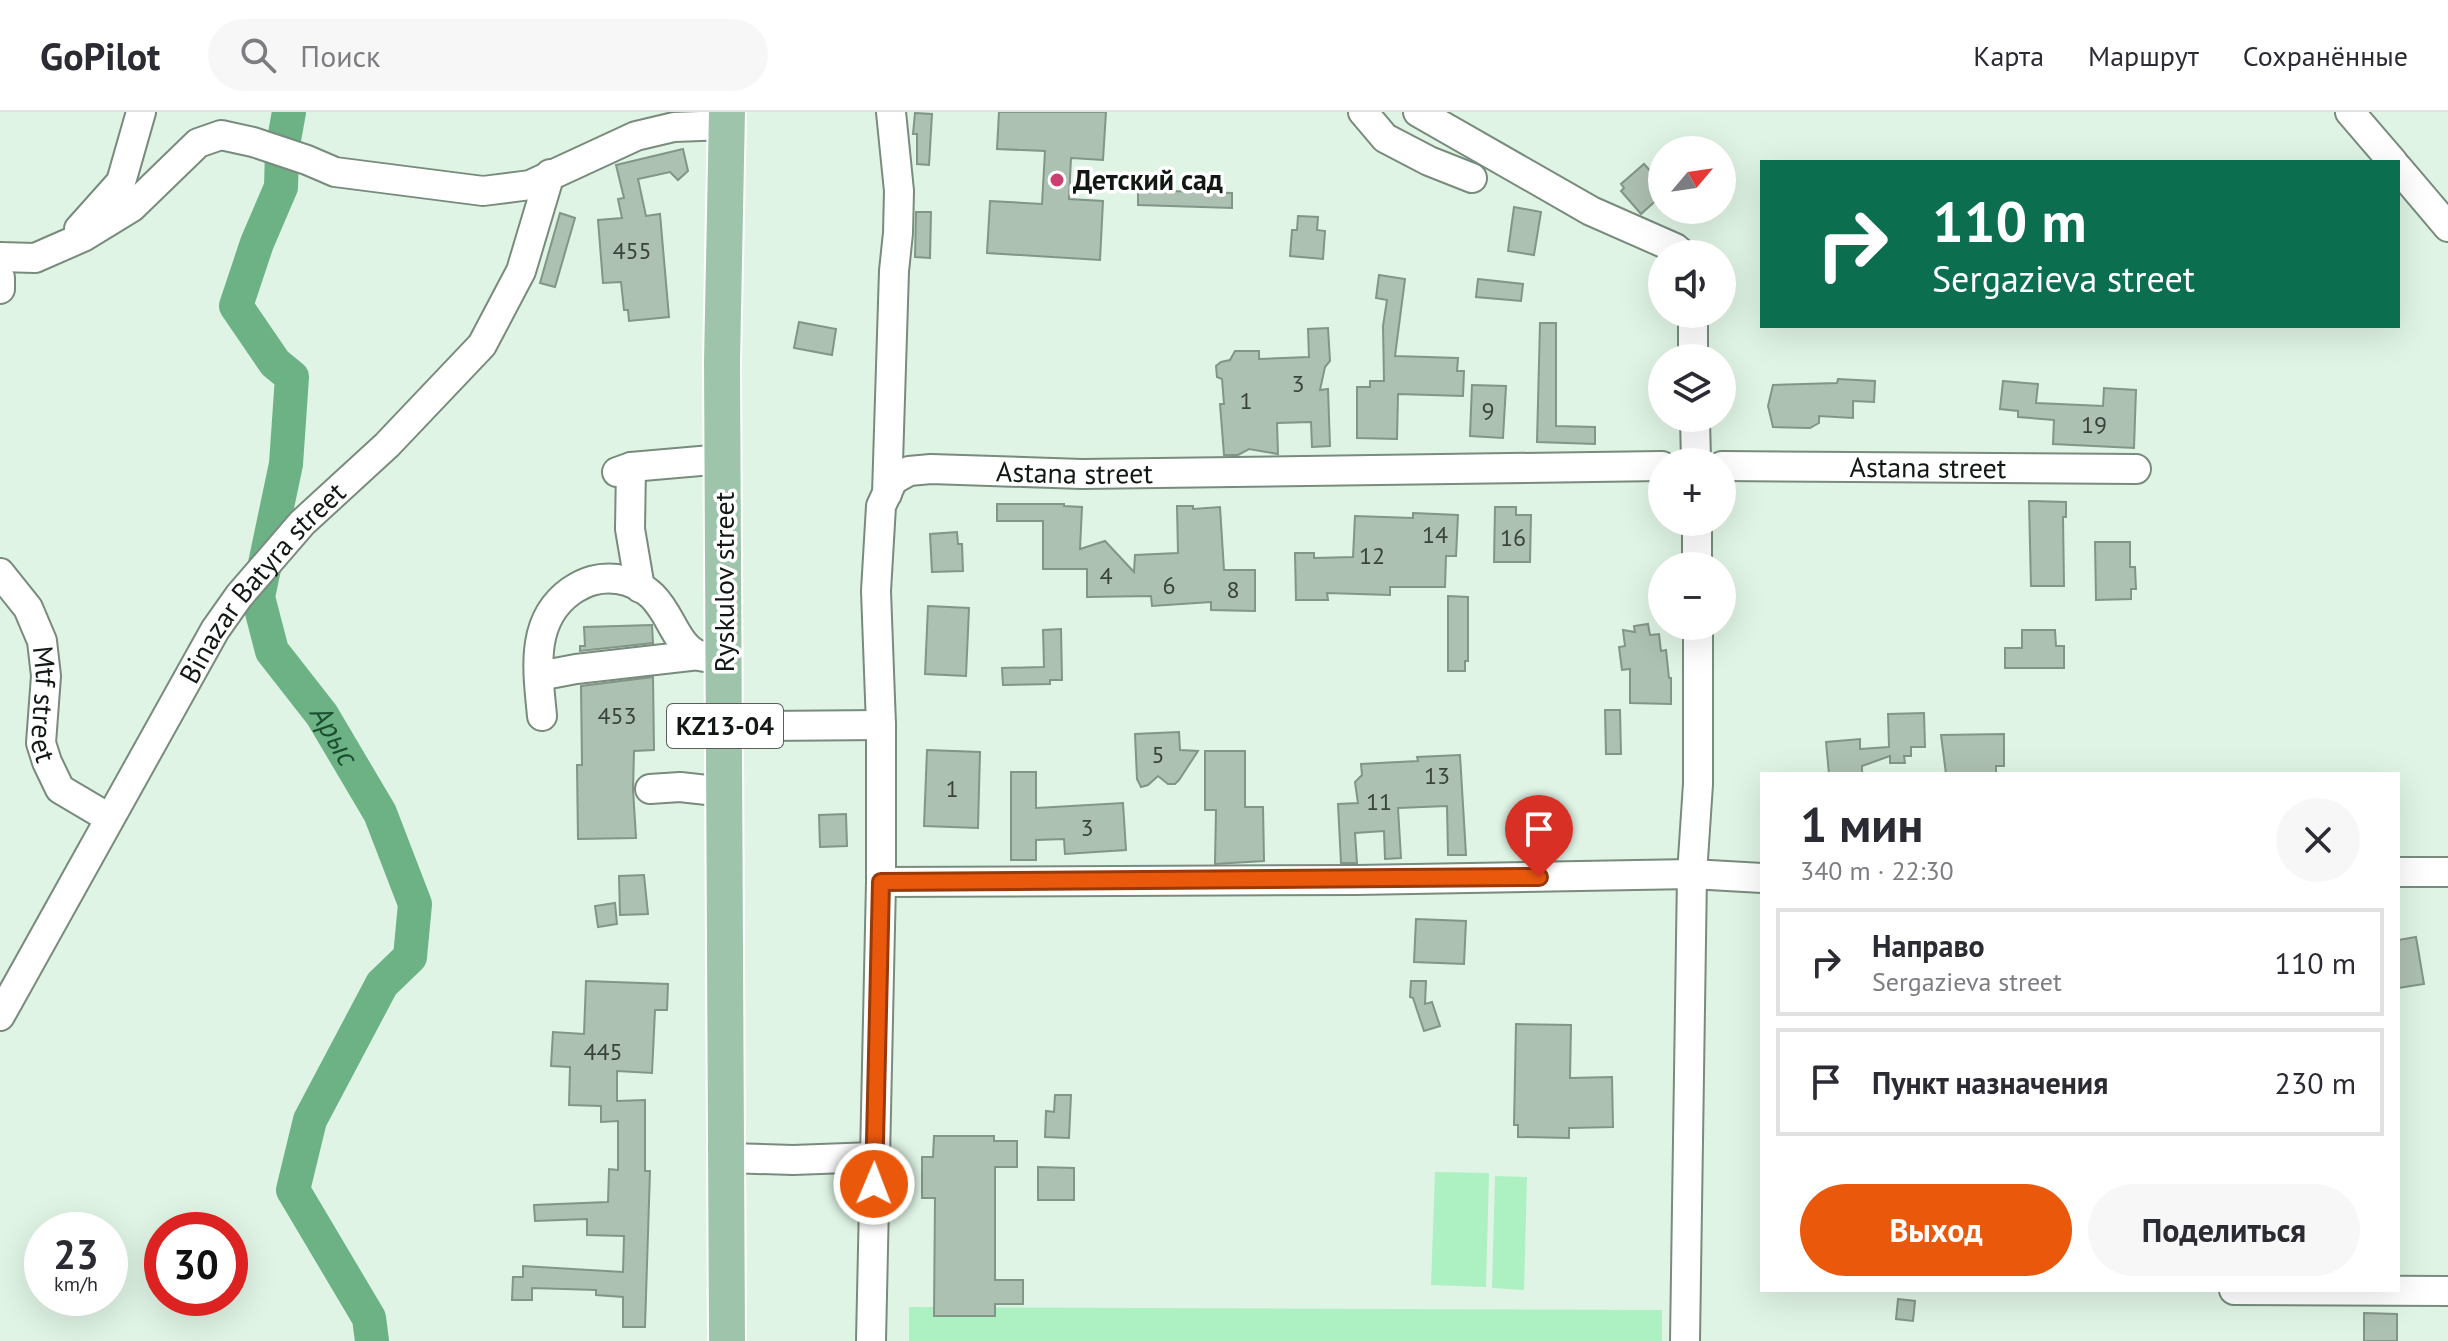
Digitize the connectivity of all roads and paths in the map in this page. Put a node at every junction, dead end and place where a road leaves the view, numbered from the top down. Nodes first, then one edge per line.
1 (141, 112) edge
2 (891, 112) edge
3 (1363, 112) edge
4 (1418, 112) edge
5 (2350, 112) edge
6 (727, 118) edge
7 (2391, 160) edge
8 (2400, 170) edge
9 (550, 174) junction
10 (1472, 178) dead end
11 (2448, 227) edge
12 (1657, 240) edge
13 (65, 244) junction
14 (0, 257) edge
15 (0, 278) edge
16 (0, 289) edge
17 (723, 459) junction
18 (1648, 466) edge
19 (1736, 466) edge
20 (2136, 469) dead end
21 (887, 494) junction
22 (0, 573) edge
23 (640, 588) junction
24 (1698, 640) edge
25 (712, 657) junction
26 (539, 676) junction
27 (542, 716) dead end
28 (725, 723) junction
29 (881, 725) junction
30 (650, 789) dead end
31 (725, 792) junction
32 (109, 818) junction
33 (2400, 872) edge
34 (2448, 872) edge
35 (1692, 874) junction
36 (1760, 878) edge
37 (881, 882) junction
38 (0, 1016) edge
39 (874, 1157) junction
40 (727, 1158) junction
41 (2400, 1291) edge
42 (2448, 1291) edge
43 (727, 1341) edge
44 (871, 1341) edge
45 (1685, 1341) edge

1 - 13 street
2 - 21 street
3 - 10 street
4 - 12 street
5 - 7 street
6 - 9 street
6 - 17 main road, Ryskulov street / KZ13-04
8 - 11 street
9 - 13 street
9 - 32 street, Binazar Batyra street
13 - 14 street
15 - 16 street
17 - 23 street
17 - 25 main road, Ryskulov street / KZ13-04
18 - 21 street, Astana street
19 - 20 street, Astana street
21 - 29 street
22 - 32 street, Mtf street
23 - 25 street
23 - 26 street
24 - 35 street
25 - 26 street
25 - 28 main road, Ryskulov street / KZ13-04
26 - 27 street
28 - 29 street
28 - 31 main road, Ryskulov street / KZ13-04
29 - 37 street
30 - 31 street
31 - 40 main road, Ryskulov street / KZ13-04
32 - 38 street, Binazar Batyra street
33 - 34 street
35 - 36 street
35 - 37 street
35 - 45 street
37 - 39 street
39 - 40 street
39 - 44 street
40 - 43 main road, Ryskulov street / KZ13-04
41 - 42 street

